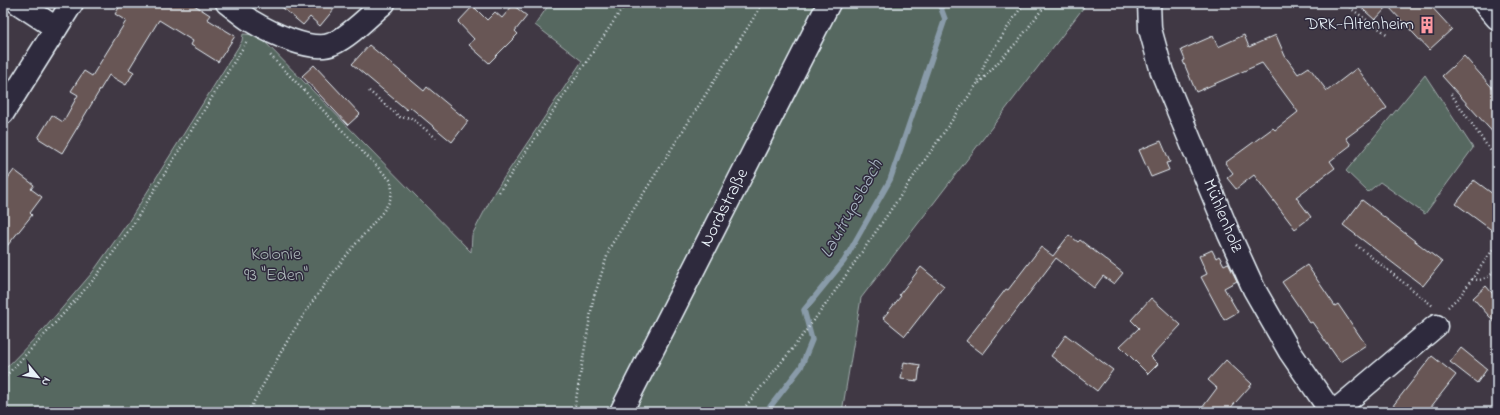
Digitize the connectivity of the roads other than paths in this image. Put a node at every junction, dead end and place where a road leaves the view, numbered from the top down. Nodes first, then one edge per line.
1 (18, 3) edge
2 (72, 3) edge
3 (227, 3) edge
4 (384, 3) edge
5 (829, 3) edge
6 (1149, 3) edge
7 (1484, 3) edge
8 (1497, 18) edge
9 (56, 28) junction
10 (3, 113) edge
11 (1436, 318) road end
12 (1327, 410) edge
13 (621, 412) edge

1 - 9 street
2 - 9 street
3 - 4 street
5 - 13 street, Nordstraße
6 - 12 street, Mühlenholz
7 - 8 street
9 - 10 street
11 - 12 street, Mühlenholz

